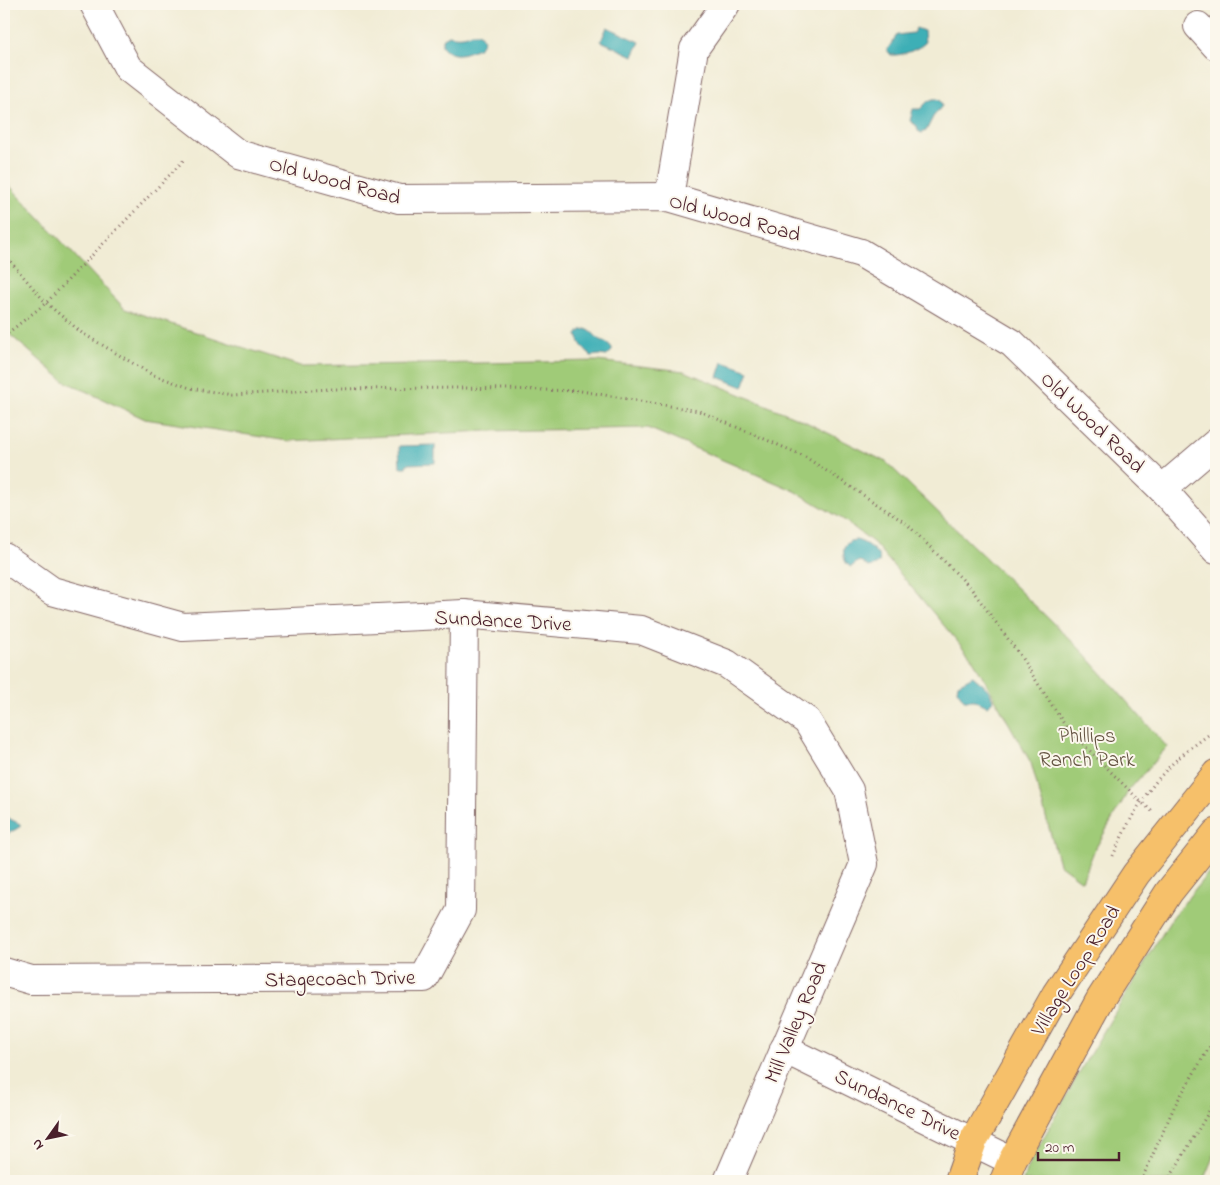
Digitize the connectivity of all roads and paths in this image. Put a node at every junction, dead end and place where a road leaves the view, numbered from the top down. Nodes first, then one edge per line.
1 (94, 4) edge
2 (726, 4) edge
3 (1198, 26) dead end
4 (1216, 46) edge
5 (184, 160) dead end
6 (669, 197) junction
7 (4, 254) edge
8 (46, 303) junction
9 (4, 336) edge
10 (1216, 443) edge
11 (1162, 489) junction
12 (1216, 550) edge
13 (4, 557) edge
14 (464, 614) junction
15 (1216, 774) edge
16 (1174, 827) junction
17 (1216, 833) edge
18 (864, 864) joint
19 (4, 972) edge
20 (1216, 1036) edge
21 (784, 1049) junction
22 (1216, 1094) edge
23 (973, 1140) junction
24 (1008, 1171) edge
25 (728, 1181) edge
26 (959, 1181) edge
27 (1141, 1181) edge
28 (1168, 1181) edge

1 - 6 street, Old Wood Road
2 - 6 street
3 - 4 street
5 - 8 path
6 - 11 street, Old Wood Road
7 - 8 path
8 - 9 path
8 - 16 path
10 - 11 street
11 - 12 street, Old Wood Road
13 - 14 street, Sundance Drive
14 - 18 street, Sundance Drive
14 - 19 street, Stagecoach Drive
15 - 16 main road, Village Loop Road
16 - 23 main road, Village Loop Road
17 - 24 main road, Village Loop Road
18 - 21 street, Mill Valley Road
20 - 27 path
21 - 23 street, Sundance Drive
21 - 25 street, Mill Valley Road
22 - 28 path
23 - 24 street, Sundance Drive
23 - 26 main road, Village Loop Road

